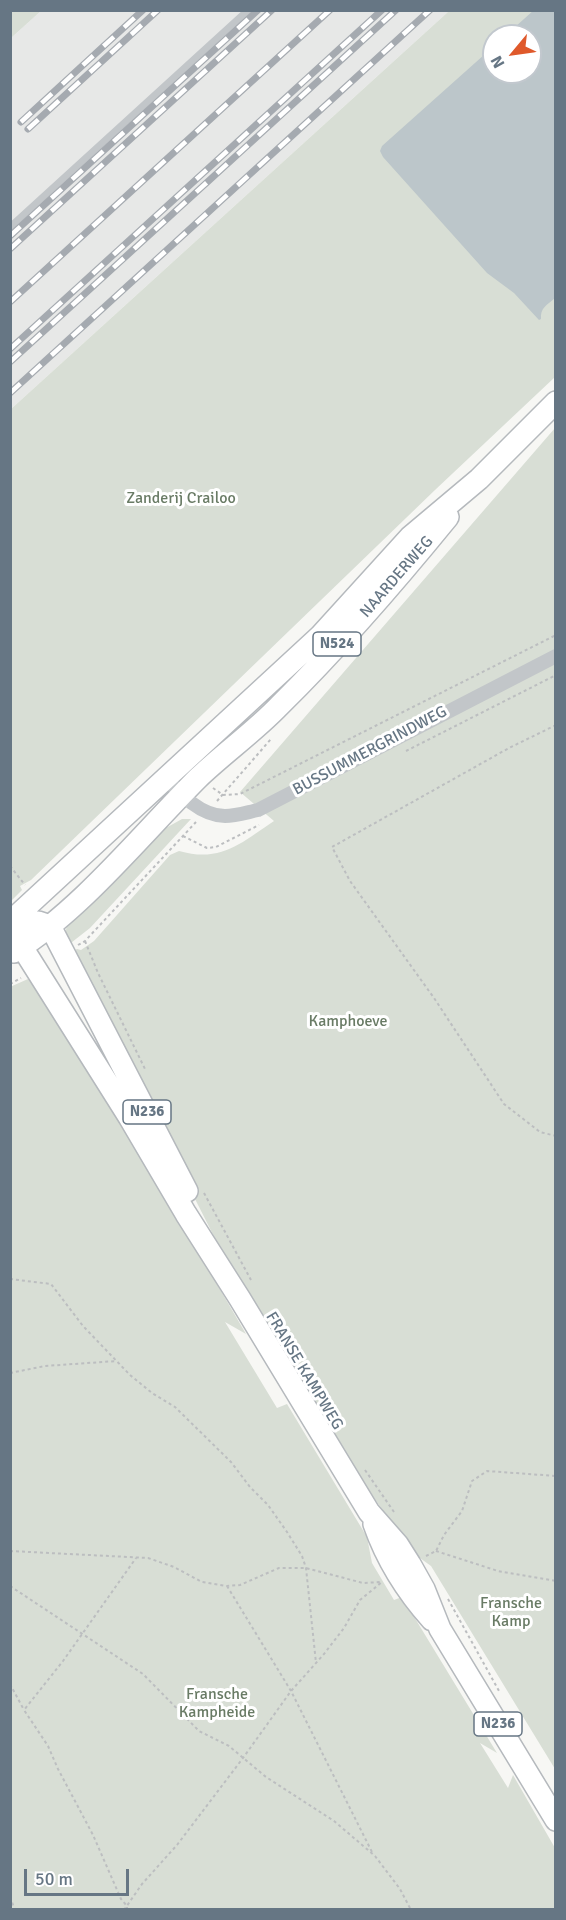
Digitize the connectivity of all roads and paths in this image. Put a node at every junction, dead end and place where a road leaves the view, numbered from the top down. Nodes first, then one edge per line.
1 (248, 10) edge
2 (10, 227) edge
3 (555, 402) edge
4 (479, 479) junction
5 (555, 635) edge
6 (555, 656) edge
7 (555, 725) edge
8 (166, 778) junction
9 (182, 795) junction
10 (223, 795) dead end
11 (266, 821) dead end
12 (10, 866) edge
13 (35, 899) junction
14 (14, 918) edge
15 (50, 926) junction
16 (16, 951) edge
17 (148, 1074) dead end
18 (555, 1136) edge
19 (202, 1187) dead end
20 (10, 1279) edge
21 (247, 1293) junction
22 (117, 1361) junction
23 (10, 1373) edge
24 (360, 1462) dead end
25 (555, 1476) edge
26 (399, 1519) dead end
27 (10, 1551) edge
28 (436, 1551) junction
29 (425, 1557) dead end
30 (136, 1558) junction
31 (306, 1568) junction
32 (555, 1581) edge
33 (10, 1586) edge
34 (226, 1586) junction
35 (447, 1597) dead end
36 (81, 1634) junction
37 (316, 1663) junction
38 (10, 1684) edge
39 (13, 1689) junction
40 (291, 1691) junction
41 (10, 1695) edge
42 (503, 1696) dead end
43 (24, 1710) junction
44 (243, 1758) junction
45 (555, 1820) edge
46 (375, 1856) junction
47 (10, 1896) edge
48 (126, 1908) edge
49 (15, 1910) edge
50 (411, 1910) edge

1 - 2 lane
3 - 4 main road, NAARDERWEG / N524
4 - 8 main road, NAARDERWEG / N524
4 - 9 main road, NAARDERWEG / N524
5 - 10 path, BUSSUMMERGRINDWEG
6 - 9 street, BUSSUMMERGRINDWEG
7 - 18 path
8 - 9 street, BUSSUMMERGRINDWEG
8 - 13 main road, N524
9 - 15 main road, N524
11 - 17 path
12 - 13 path
13 - 14 main road, N524
14 - 15 main road
14 - 16 main road, FRANSE KAMPWEG / N236
15 - 16 main road
15 - 21 main road, FRANSE KAMPWEG / N236
16 - 21 main road, FRANSE KAMPWEG / N236
19 - 21 path
20 - 22 path
21 - 45 main road, FRANSE KAMPWEG / N236
22 - 23 path
22 - 31 path
24 - 26 path
25 - 28 path
27 - 30 path
28 - 29 path
28 - 32 path
30 - 34 path
30 - 36 path
31 - 34 path
31 - 37 path
31 - 37 path
33 - 36 path
34 - 40 path
35 - 42 path
36 - 43 path
36 - 44 path
37 - 40 path
38 - 39 path
39 - 41 path
39 - 43 path
40 - 44 path
40 - 46 path
43 - 48 path
44 - 46 path
44 - 48 path
46 - 50 path
47 - 49 path

